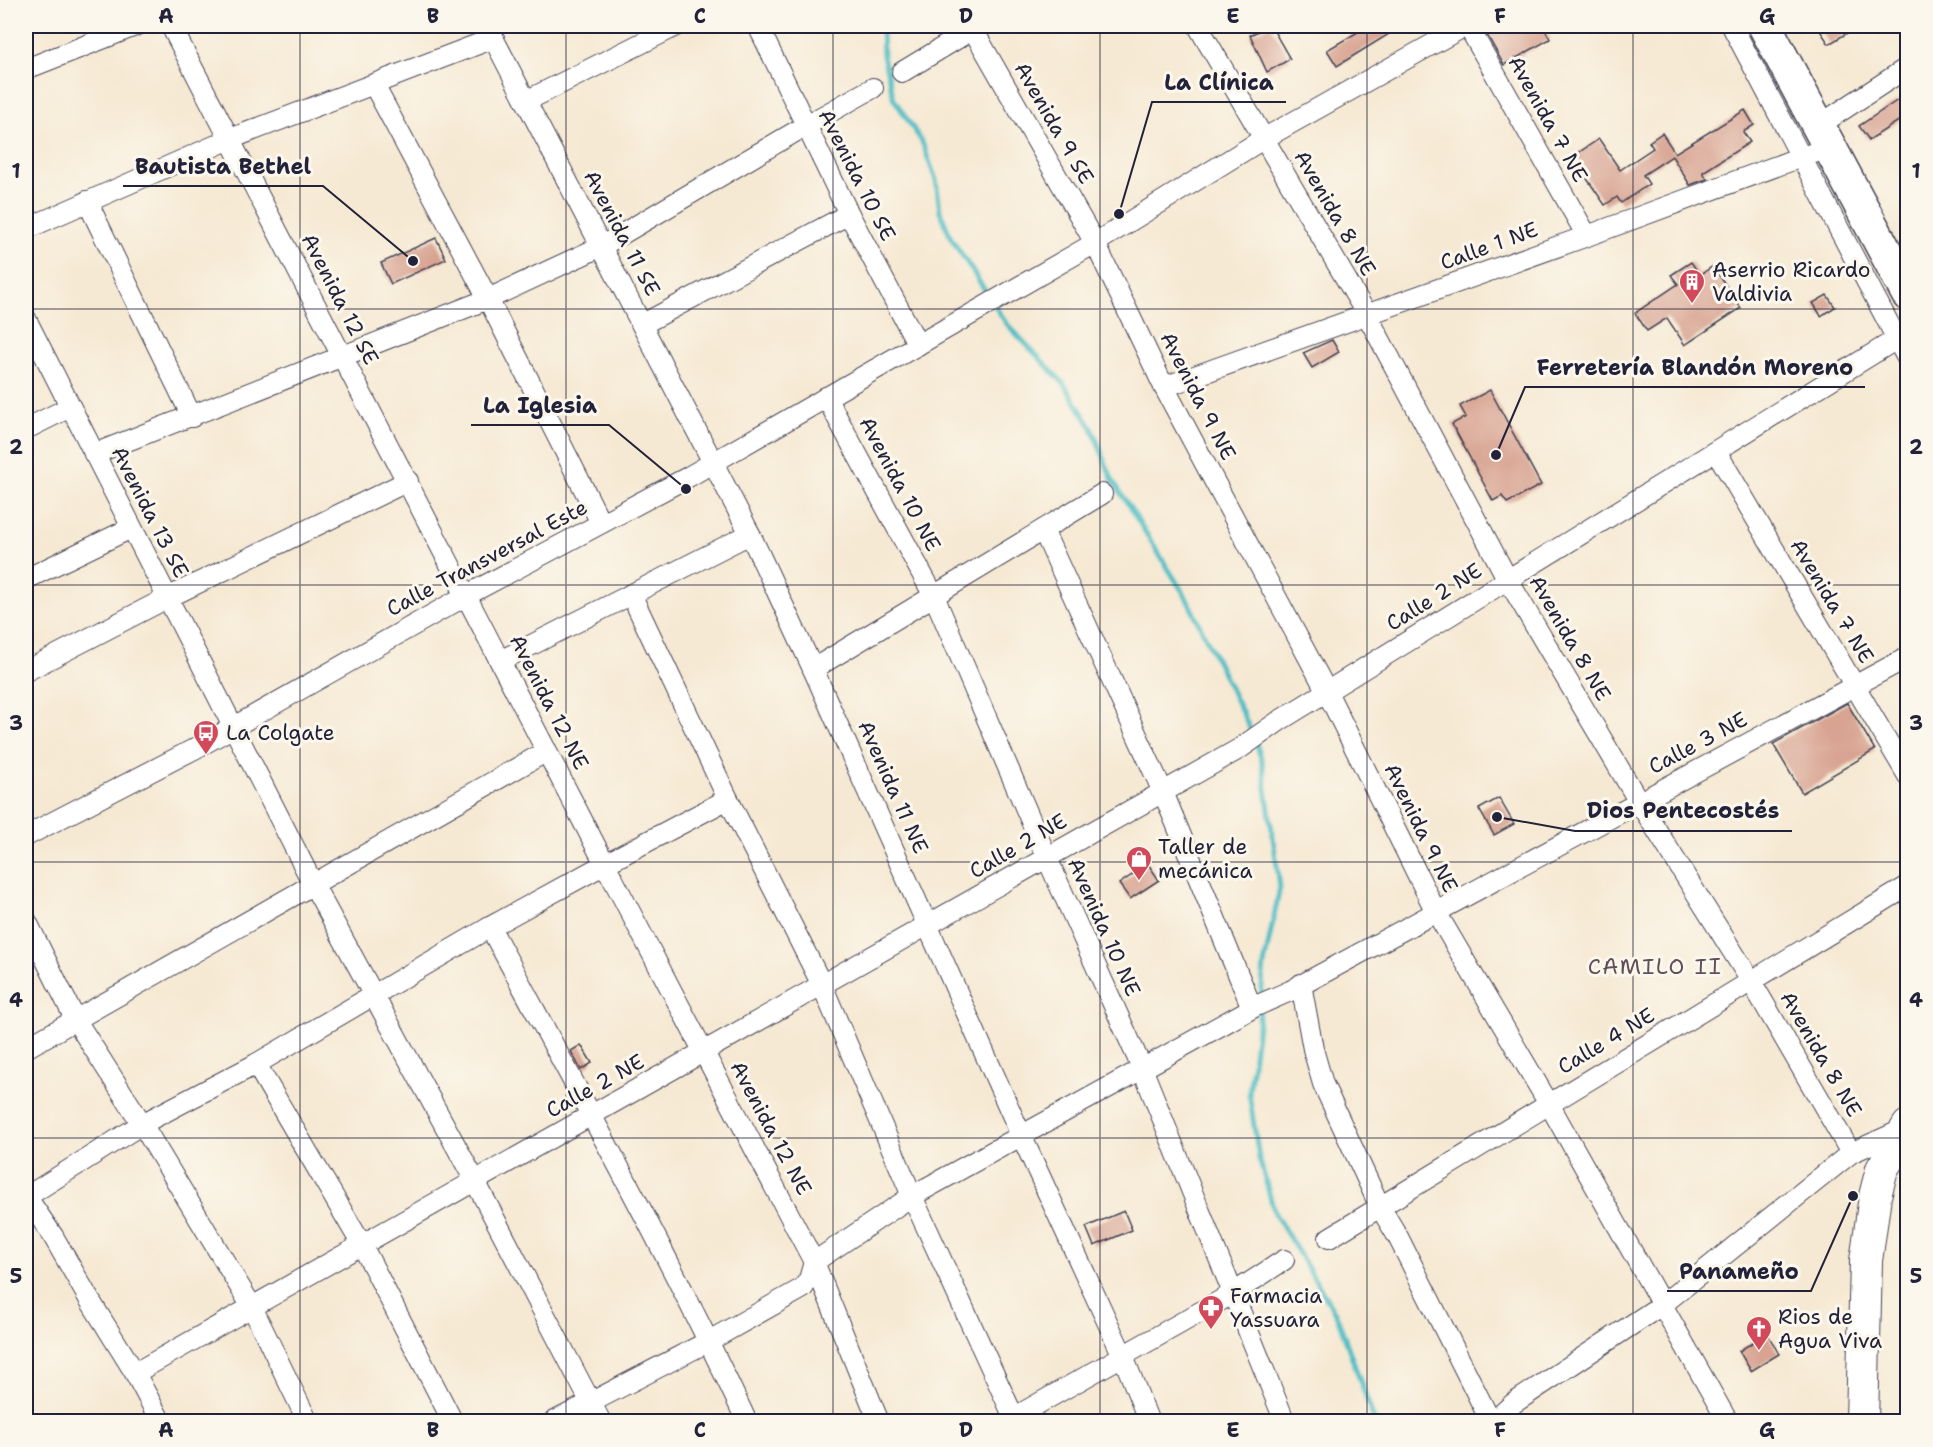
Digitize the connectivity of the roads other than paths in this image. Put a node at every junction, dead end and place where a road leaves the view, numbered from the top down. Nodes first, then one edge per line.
1 (135, 26) edge
2 (171, 26) edge
3 (676, 26) edge
4 (758, 26) edge
5 (1198, 26) edge
6 (1466, 26) edge
7 (1732, 26) edge
8 (1765, 26) edge
9 (974, 27) edge
10 (491, 32) edge
11 (1908, 67) edge
12 (26, 69) edge
13 (902, 72) dead end
14 (374, 85) junction
15 (873, 88) dead end
16 (526, 101) junction
17 (805, 126) junction
18 (230, 139) junction
19 (1263, 139) junction
20 (1816, 144) junction
21 (87, 201) junction
22 (849, 214) junction
23 (26, 229) edge
24 (1587, 236) junction
25 (1095, 243) junction
26 (602, 246) junction
27 (1908, 294) edge
28 (488, 299) junction
29 (1367, 315) junction
30 (26, 319) edge
31 (643, 324) junction
32 (1902, 336) edge
33 (918, 345) junction
34 (343, 357) junction
35 (1908, 360) edge
36 (1164, 387) junction
37 (826, 397) junction
38 (70, 407) junction
39 (192, 417) junction
40 (26, 429) edge
41 (1716, 451) junction
42 (94, 454) junction
43 (714, 462) junction
44 (408, 481) junction
45 (1102, 494) dead end
46 (601, 524) junction
47 (132, 528) junction
48 (1043, 530) junction
49 (750, 534) junction
50 (26, 579) edge
51 (1508, 580) junction
52 (631, 594) junction
53 (466, 595) junction
54 (933, 596) junction
55 (167, 598) junction
56 (1908, 657) edge
57 (500, 661) junction
58 (813, 669) junction
59 (26, 671) edge
60 (1854, 686) junction
61 (1327, 692) junction
62 (233, 726) junction
63 (547, 751) junction
64 (1908, 776) edge
65 (1163, 792) junction
66 (729, 799) junction
67 (1639, 802) junction
68 (26, 836) edge
69 (1047, 858) junction
70 (605, 864) junction
71 (313, 884) junction
72 (1908, 886) edge
73 (1436, 912) junction
74 (26, 920) edge
75 (928, 925) junction
76 (490, 927) junction
77 (1751, 981) junction
78 (822, 985) junction
79 (1296, 988) junction
80 (374, 995) junction
81 (1254, 1007) junction
82 (75, 1020) junction
83 (26, 1048) edge
84 (704, 1052) junction
85 (256, 1064) junction
86 (1142, 1068) junction
87 (1549, 1104) junction
88 (592, 1115) junction
89 (142, 1124) junction
90 (1907, 1128) edge
91 (1022, 1135) junction
92 (1851, 1153) junction
93 (475, 1181) junction
94 (912, 1196) junction
95 (26, 1197) edge
96 (1380, 1207) junction
97 (1329, 1238) dead end
98 (362, 1245) junction
99 (1284, 1260) dead end
100 (814, 1262) junction
101 (1232, 1293) junction
102 (1663, 1304) junction
103 (252, 1307) junction
104 (709, 1341) junction
105 (1123, 1356) junction
106 (135, 1373) junction
107 (590, 1401) junction
108 (1012, 1420) edge
109 (161, 1422) edge
110 (308, 1422) edge
111 (453, 1422) edge
112 (553, 1422) edge
113 (601, 1422) edge
114 (747, 1422) edge
115 (879, 1422) edge
116 (1149, 1422) edge
117 (1285, 1422) edge
118 (1492, 1422) edge
119 (1728, 1422) edge
120 (1862, 1422) edge

1 - 12 street
2 - 18 street, Avenida 12 SE
3 - 16 street
4 - 17 street, Avenida 10 SE
5 - 19 street, Avenida 8 NE
6 - 19 street
6 - 24 street, Avenida 7 NE
7 - 20 street
8 - 20 highway
9 - 13 street
9 - 25 street, Avenida 9 SE
10 - 14 street
10 - 16 street, Avenida 11 SE
11 - 20 street, Calle 1 NE
14 - 18 street
14 - 28 street
15 - 17 street
16 - 26 street, Avenida 11 SE
17 - 22 street, Avenida 10 SE
17 - 26 street
18 - 21 street
18 - 34 street, Avenida 12 SE
19 - 25 street
19 - 29 street, Avenida 8 NE
20 - 24 street, Calle 1 NE
20 - 27 highway
20 - 32 street
21 - 23 street
21 - 39 street
22 - 31 street
22 - 33 street, Avenida 10 SE
24 - 29 street, Calle 1 NE
25 - 33 street, Calle Transversal Este
25 - 36 street, Avenida 9 NE
26 - 28 street
26 - 31 street, Avenida 11 SE
28 - 34 street
28 - 46 street
29 - 36 street, Calle 1 NE
29 - 51 street, Avenida 8 NE
30 - 38 street, Avenida 13 SE
31 - 43 street, Avenida 11 SE
32 - 35 street
32 - 41 street, Calle 2 NE
33 - 37 street, Calle Transversal Este
34 - 39 street
34 - 44 street, Avenida 12 SE
36 - 61 street, Avenida 9 NE
37 - 43 street, Calle Transversal Este
37 - 54 street, Avenida 10 NE
38 - 40 street
38 - 42 street, Avenida 13 SE
39 - 42 street
41 - 51 street, Calle 2 NE
41 - 60 street, Avenida 7 NE
42 - 47 street, Avenida 13 SE
43 - 46 street, Calle Transversal Este
43 - 49 street, Avenida 11 NE
44 - 53 street, Avenida 12 SE
44 - 55 street
45 - 48 street
46 - 53 street, Calle Transversal Este
47 - 50 street
47 - 55 street, Avenida 13 SE
48 - 54 street
48 - 65 street
49 - 52 street
49 - 58 street, Avenida 11 NE
51 - 61 street, Calle 2 NE
51 - 67 street, Avenida 8 NE
52 - 57 street
52 - 66 street
53 - 57 street, Avenida 12 NE
53 - 62 street, Calle Transversal Este
54 - 58 street
54 - 69 street, Avenida 10 NE
55 - 59 street
55 - 62 street, Avenida 13 SE
56 - 60 street, Calle 3 NE
57 - 63 street, Avenida 12 NE
58 - 75 street, Avenida 11 NE
60 - 64 street, Avenida 7 NE
60 - 67 street, Calle 3 NE
61 - 65 street, Calle 2 NE
61 - 73 street, Avenida 9 NE
62 - 68 street, Calle Transversal Este
62 - 71 street, Avenida 13 SE
63 - 70 street, Avenida 12 NE
63 - 71 street
65 - 69 street, Calle 2 NE
65 - 81 street
66 - 70 street
66 - 78 street
67 - 73 street, Calle 3 NE
67 - 77 street, Avenida 8 NE
69 - 75 street, Calle 2 NE
69 - 86 street, Avenida 10 NE
70 - 76 street
70 - 84 street, Avenida 12 NE
71 - 80 street, Avenida 13 SE
71 - 82 street
72 - 77 street, Calle 4 NE
73 - 79 street, Calle 3 NE
73 - 87 street, Avenida 9 NE
74 - 82 street
75 - 78 street, Calle 2 NE
75 - 91 street, Avenida 11 NE
76 - 80 street
76 - 88 street
77 - 87 street, Calle 4 NE
77 - 92 street, Avenida 8 NE
78 - 84 street, Calle 2 NE
78 - 94 street
79 - 81 street, Calle 3 NE
79 - 96 street
80 - 85 street
80 - 93 street, Avenida 13 SE
81 - 86 street, Calle 3 NE
82 - 83 street
82 - 89 street
84 - 88 street, Calle 2 NE
84 - 100 street, Avenida 12 NE
85 - 89 street
85 - 98 street
86 - 91 street, Calle 3 NE
86 - 101 street, Avenida 10 NE
87 - 96 street, Calle 4 NE
87 - 102 street, Avenida 9 NE
88 - 93 street, Calle 2 NE
88 - 104 street
89 - 95 street
89 - 103 street
90 - 92 street
90 - 120 main road
91 - 94 street, Calle 3 NE
91 - 105 street
92 - 102 street
93 - 98 street, Calle 2 NE
93 - 107 street, Avenida 13 SE
94 - 100 street, Calle 3 NE
94 - 108 street
95 - 106 street
96 - 97 street, Calle 4 NE
96 - 118 street
98 - 103 street, Calle 2 NE
98 - 111 street
99 - 101 street
100 - 104 street
100 - 115 street, Avenida 12 NE
101 - 105 street
101 - 117 street, Avenida 10 NE
102 - 118 street
102 - 119 street, Avenida 9 NE
103 - 106 street, Calle 2 NE
103 - 110 street
104 - 107 street
104 - 114 street
105 - 108 street
105 - 116 street
106 - 109 street
107 - 112 street
107 - 113 street, Avenida 13 SE

